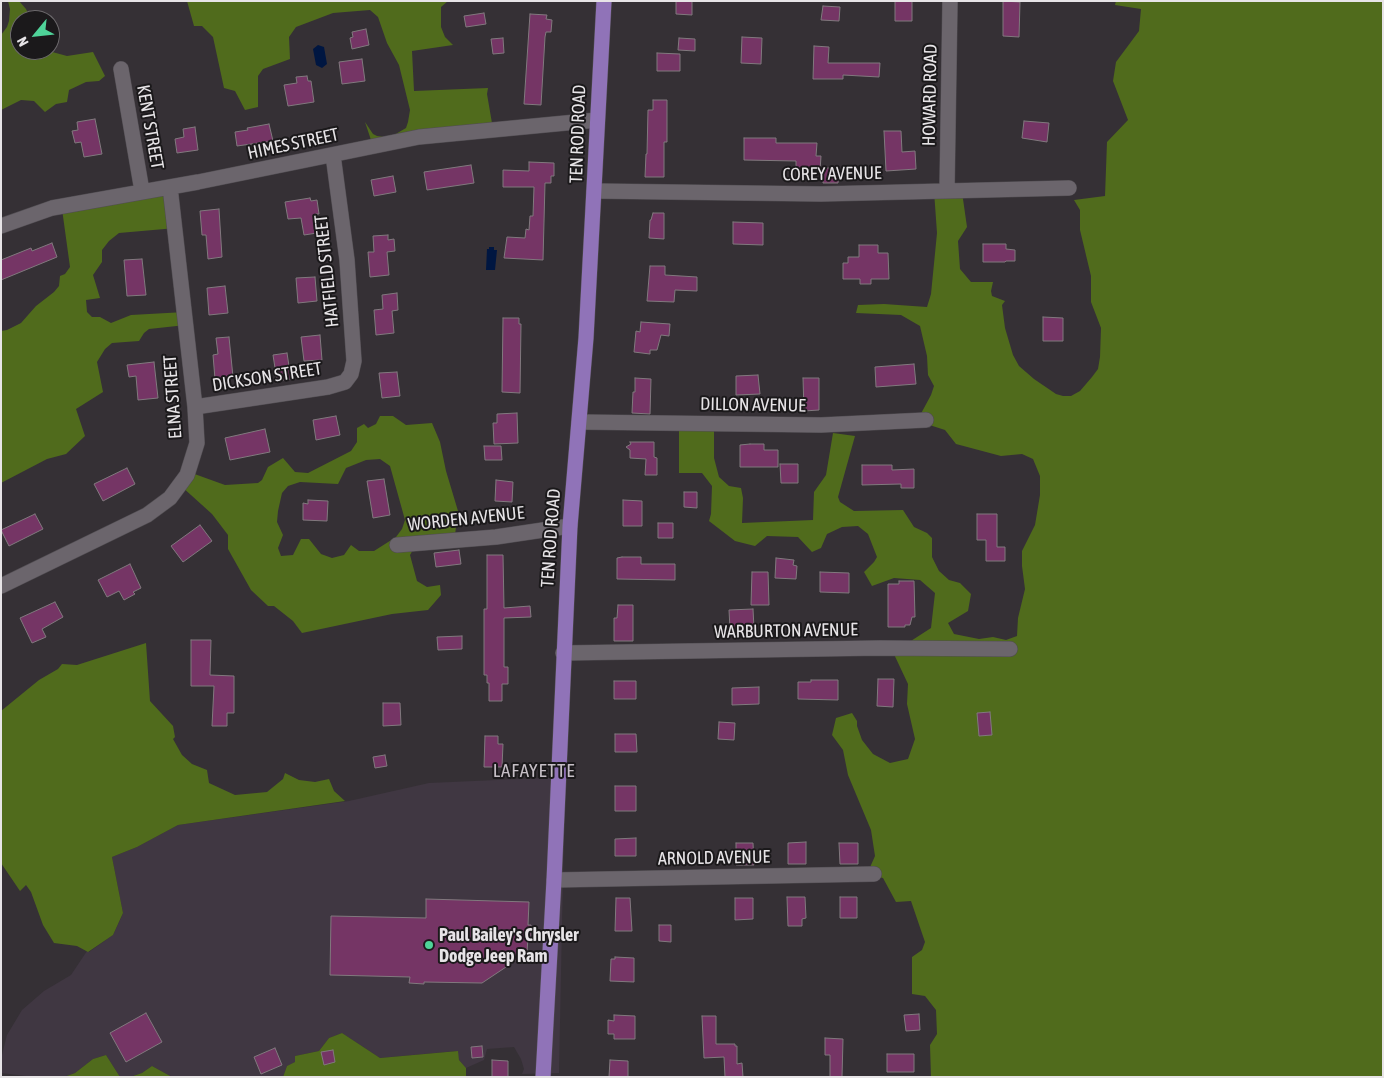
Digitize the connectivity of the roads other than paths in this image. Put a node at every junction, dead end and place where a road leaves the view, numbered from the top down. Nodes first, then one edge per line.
1 (604, 1) edge
2 (950, 1) edge
3 (120, 70) dead end
4 (597, 120) junction
5 (333, 155) junction
6 (170, 187) junction
7 (1069, 188) dead end
8 (947, 190) junction
9 (142, 191) junction
10 (594, 191) junction
11 (1, 226) edge
12 (345, 382) joint
13 (195, 407) junction
14 (926, 420) dead end
15 (579, 422) junction
16 (570, 526) junction
17 (397, 545) dead end
18 (1, 586) edge
19 (1010, 649) dead end
20 (563, 653) junction
21 (874, 874) dead end
22 (554, 880) junction
23 (543, 1077) edge

1 - 4 main road, TEN ROD ROAD
2 - 8 street, HOWARD ROAD
3 - 9 street, KENT STREET
4 - 5 street, HIMES STREET
4 - 10 main road, TEN ROD ROAD
5 - 6 street, HIMES STREET
5 - 12 street, HATFIELD STREET
6 - 9 street, HIMES STREET
6 - 13 street, ELNA STREET
7 - 8 street, COREY AVENUE
8 - 10 street, COREY AVENUE
9 - 11 street, HIMES STREET
10 - 15 main road, TEN ROD ROAD
12 - 13 street, DICKSON STREET
13 - 18 street, ELNA STREET
14 - 15 street, DILLON AVENUE
15 - 16 main road, TEN ROD ROAD
16 - 17 street, WORDEN AVENUE
16 - 20 main road, TEN ROD ROAD
19 - 20 street, WARBURTON AVENUE
20 - 22 main road, TEN ROD ROAD
21 - 22 street, ARNOLD AVENUE
22 - 23 main road, TEN ROD ROAD

